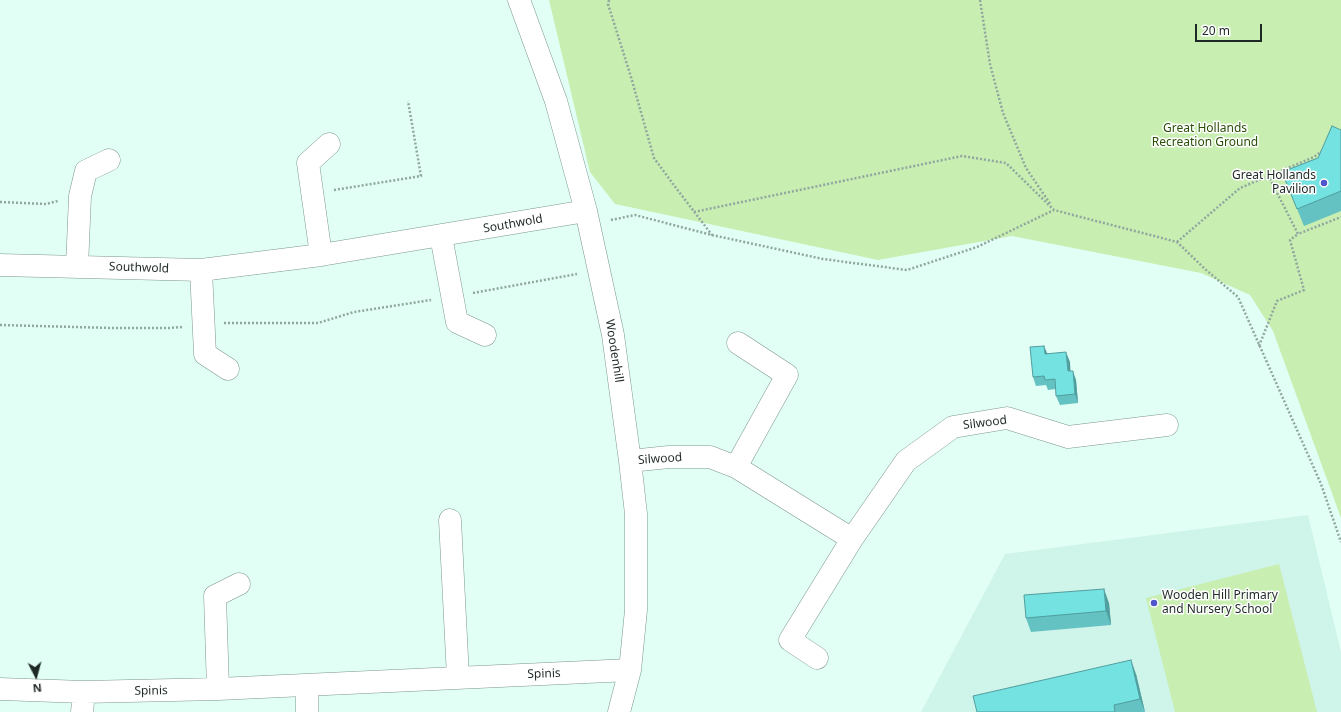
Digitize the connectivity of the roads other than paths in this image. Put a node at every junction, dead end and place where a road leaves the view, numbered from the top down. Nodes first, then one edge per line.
1 (519, 0) edge
2 (329, 144) dead end
3 (109, 160) dead end
4 (587, 218) junction
5 (441, 236) junction
6 (321, 255) junction
7 (0, 265) edge
8 (77, 266) junction
9 (201, 270) junction
10 (485, 335) dead end
11 (738, 344) dead end
12 (228, 369) dead end
13 (1167, 425) dead end
14 (630, 460) junction
15 (736, 467) junction
16 (450, 520) dead end
17 (852, 540) junction
18 (239, 584) dead end
19 (817, 658) dead end
20 (630, 670) junction
21 (458, 677) junction
22 (307, 685) junction
23 (0, 689) edge
24 (218, 689) junction
25 (83, 702) edge
26 (308, 712) edge
27 (620, 712) edge

1 - 4 street, Woodenhill
2 - 6 street
3 - 8 street
4 - 5 street, Southwold
4 - 14 street, Woodenhill
5 - 6 street, Southwold
5 - 10 street
6 - 9 street, Southwold
7 - 8 street, Southwold
8 - 9 street, Southwold
9 - 12 street
11 - 15 street
13 - 17 street, Silwood
14 - 15 street, Silwood
14 - 20 street, Woodenhill
15 - 17 street, Silwood
16 - 21 street
17 - 19 street, Silwood
18 - 24 street
20 - 21 street, Spinis
20 - 27 street, Woodenhill
21 - 22 street, Spinis
22 - 24 street, Spinis
22 - 26 street
23 - 25 street, Spinis
24 - 25 street, Spinis

